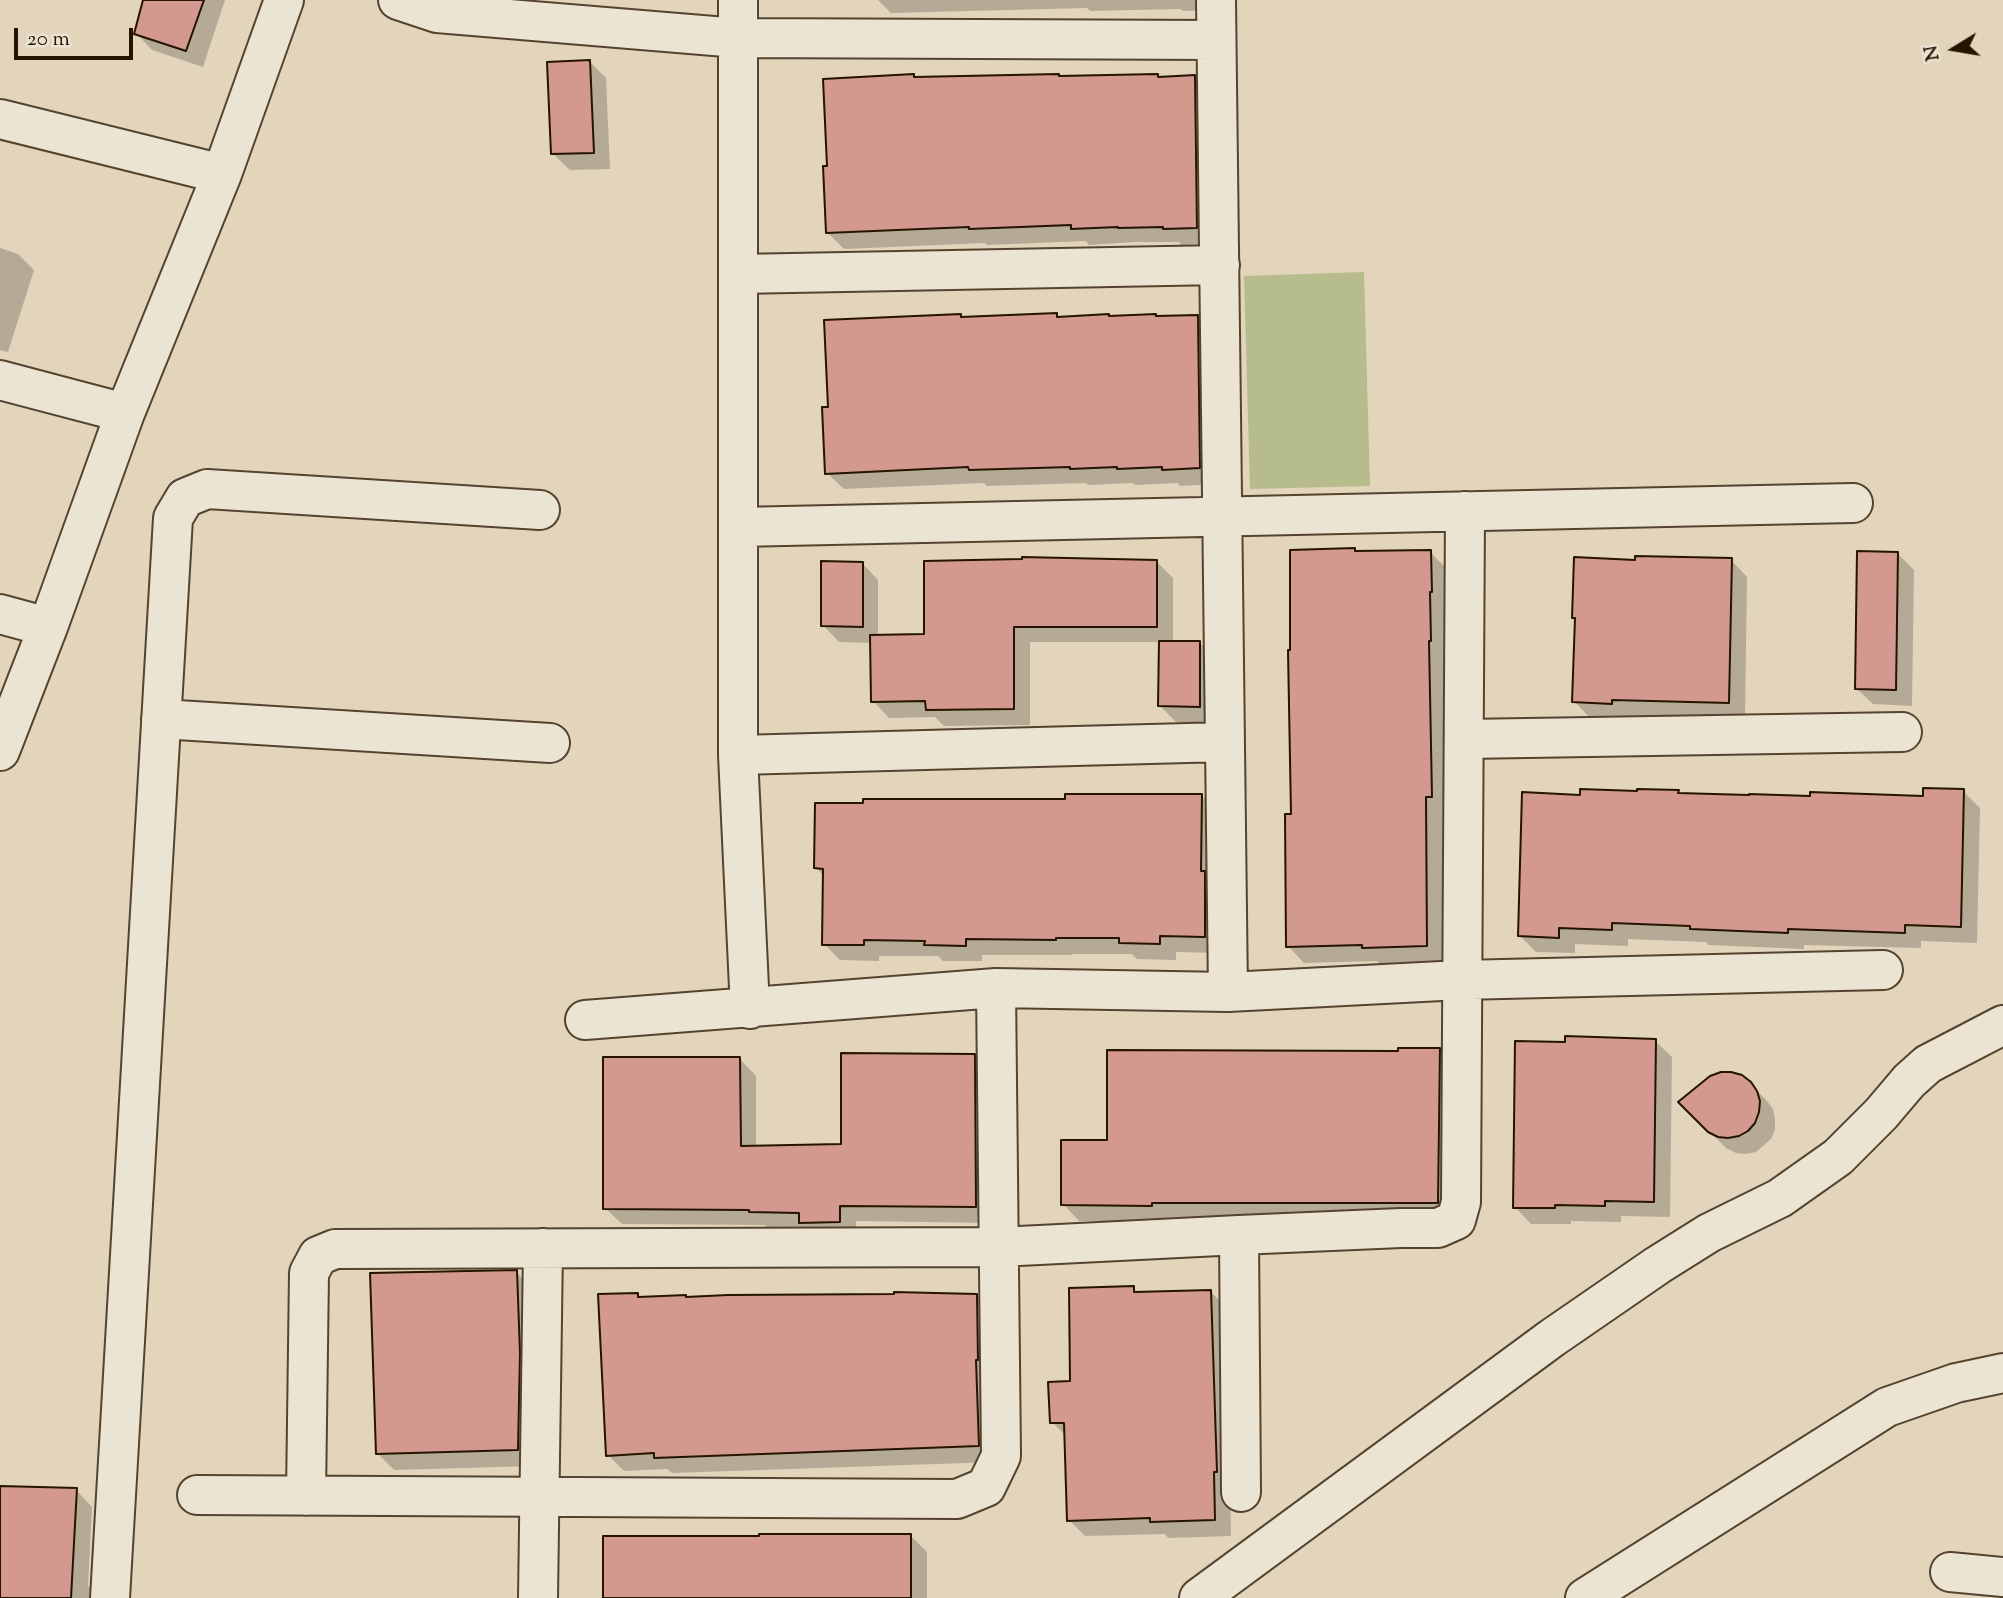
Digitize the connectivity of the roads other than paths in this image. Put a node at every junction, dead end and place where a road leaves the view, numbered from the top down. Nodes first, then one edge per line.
1 (284, 0) edge
2 (398, 0) edge
3 (738, 0) edge
4 (1216, 0) edge
5 (738, 38) junction
6 (1216, 40) junction
7 (0, 119) edge
8 (222, 174) junction
9 (1220, 265) junction
10 (738, 274) junction
11 (0, 380) edge
12 (125, 413) junction
13 (1853, 503) dead end
14 (540, 510) dead end
15 (1465, 511) junction
16 (1222, 516) junction
17 (737, 527) junction
18 (0, 614) edge
19 (48, 627) junction
20 (161, 719) junction
21 (1902, 732) dead end
22 (1465, 739) junction
23 (1225, 742) junction
24 (550, 743) dead end
25 (0, 751) edge
26 (738, 755) junction
27 (1882, 970) dead end
28 (1461, 980) junction
29 (996, 988) junction
30 (1228, 992) junction
31 (750, 1009) junction
32 (585, 1020) dead end
33 (2003, 1025) edge
34 (1240, 1235) junction
35 (999, 1247) junction
36 (543, 1248) junction
37 (2003, 1373) edge
38 (1241, 1492) dead end
39 (197, 1495) dead end
40 (306, 1496) junction
41 (540, 1497) junction
42 (1950, 1572) dead end
43 (2003, 1577) edge
44 (110, 1598) edge
45 (538, 1598) edge
46 (1199, 1598) edge
47 (1585, 1598) edge

1 - 8 street
2 - 5 street
3 - 5 street
4 - 6 street
5 - 6 street
5 - 10 street
6 - 9 street
7 - 8 street
8 - 12 street
9 - 10 street
9 - 16 street
10 - 17 street
11 - 12 street
12 - 19 street
13 - 15 street
14 - 20 street
15 - 16 street
15 - 22 street
16 - 17 street
16 - 23 street
17 - 26 street
18 - 19 street
19 - 25 street
20 - 24 street
20 - 44 street
21 - 22 street
22 - 28 street
23 - 26 street
23 - 30 street
26 - 31 street
27 - 28 street
28 - 30 street
28 - 34 street
29 - 30 street
29 - 31 street
29 - 35 street
31 - 32 street
33 - 46 street
34 - 35 street
34 - 38 street
35 - 36 street
35 - 41 street
36 - 40 street
36 - 41 street
37 - 47 street
39 - 40 street
40 - 41 street
41 - 45 street
42 - 43 street

